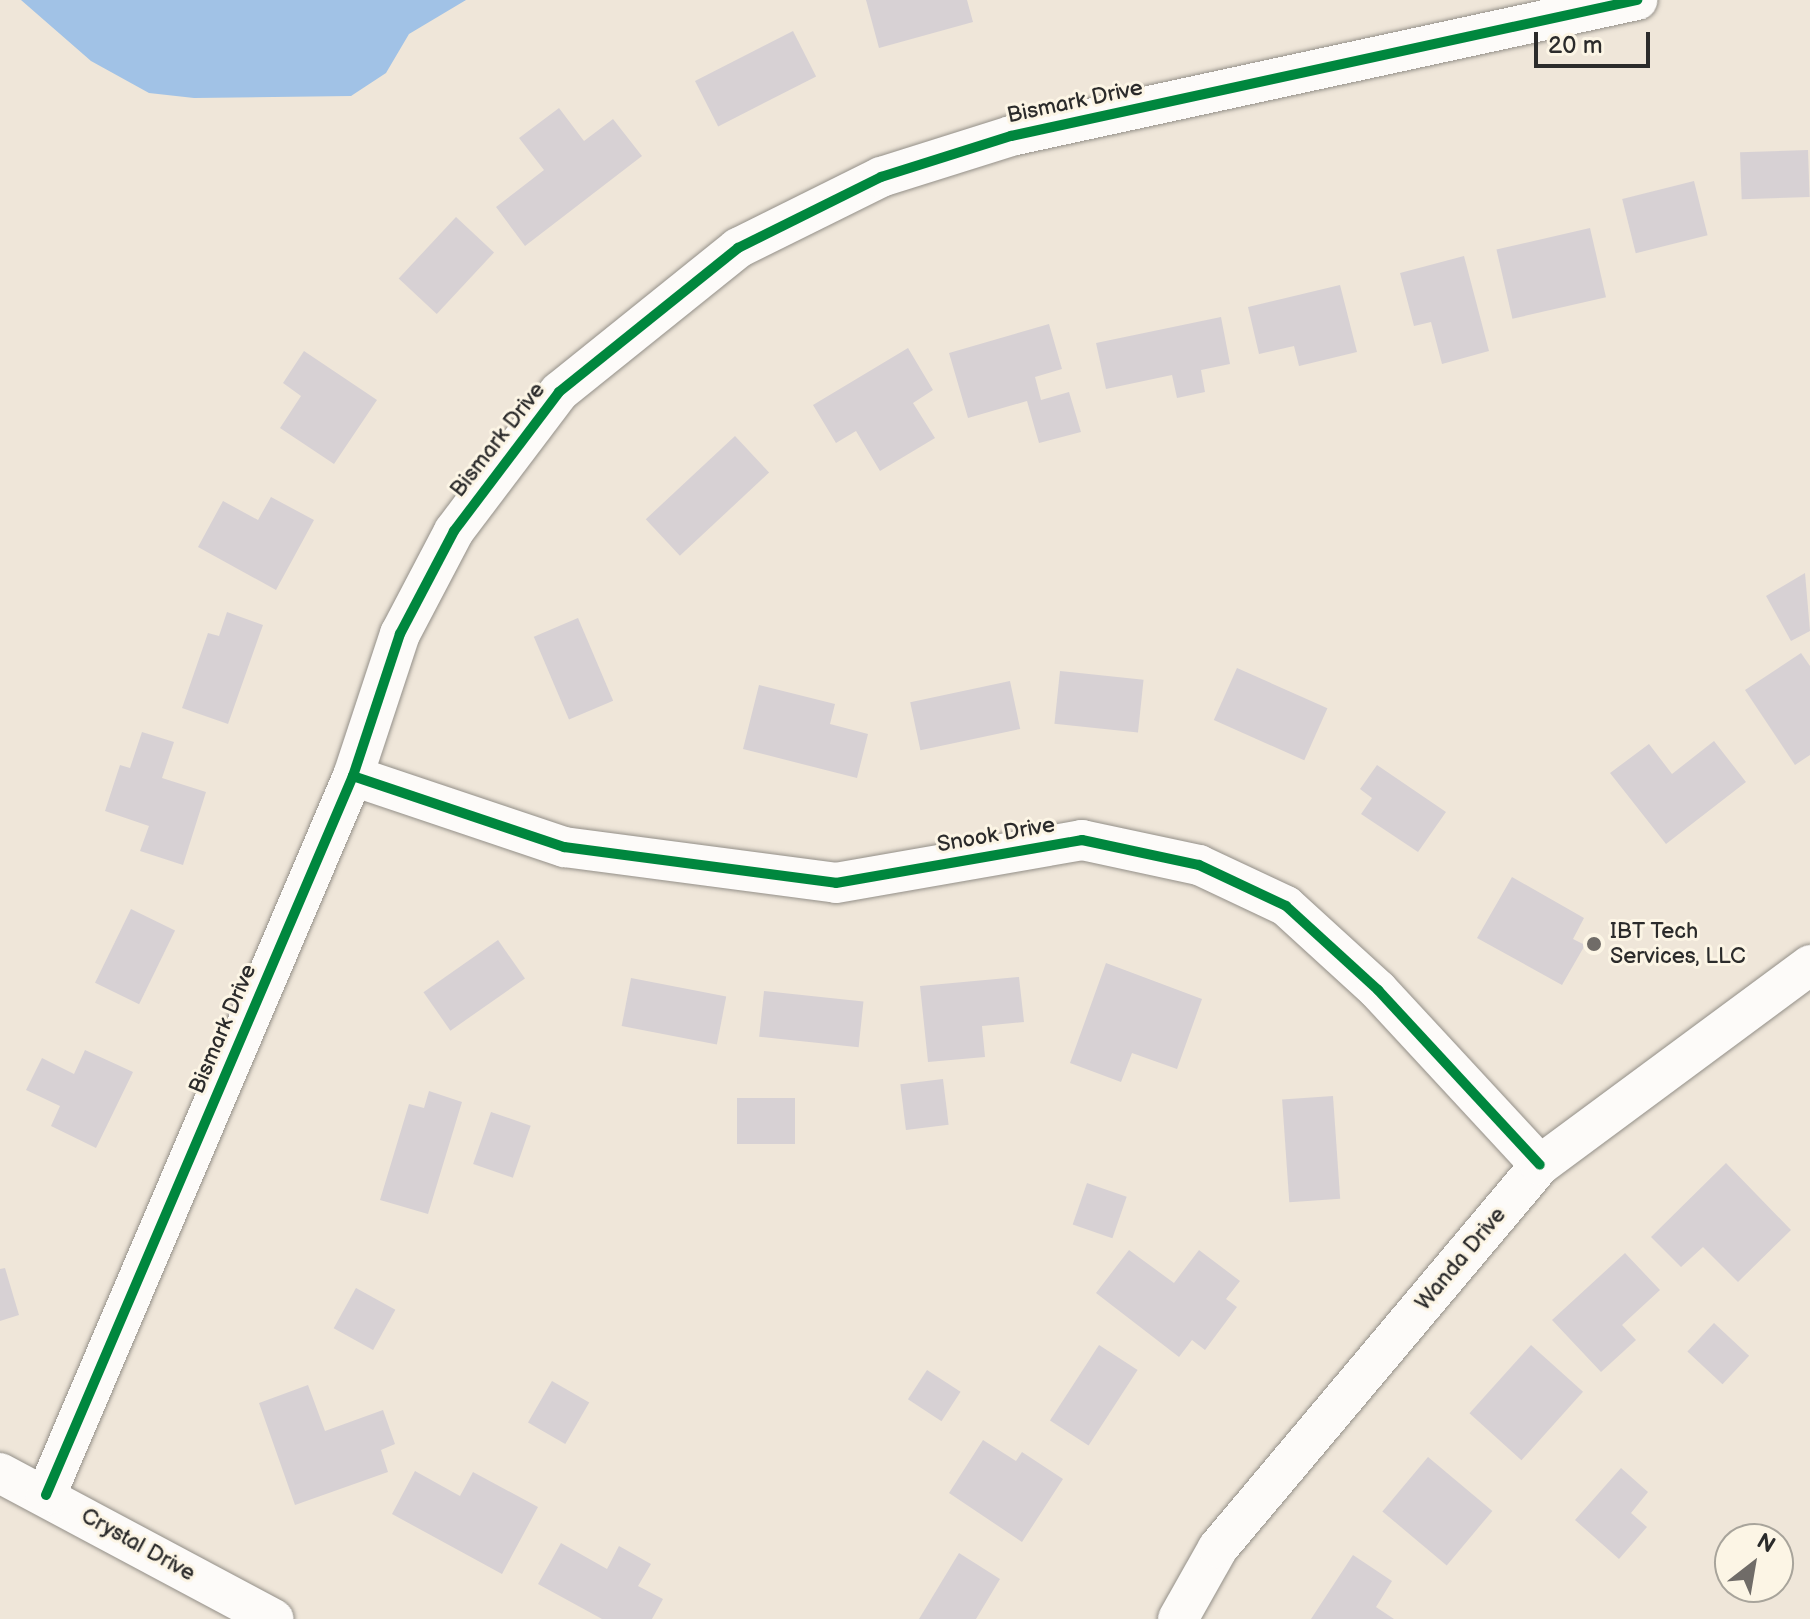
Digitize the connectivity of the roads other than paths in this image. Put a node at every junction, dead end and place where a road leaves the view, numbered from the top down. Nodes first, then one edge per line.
1 (1637, 0) edge
2 (353, 776) junction
3 (1810, 965) edge
4 (1540, 1165) junction
5 (0, 1473) edge
6 (46, 1495) junction
7 (274, 1619) edge
8 (1178, 1619) edge

1 - 2 street, Bismark Drive
2 - 4 street, Snook Drive
2 - 6 street, Bismark Drive
3 - 4 street, Wanda Drive
4 - 8 street, Wanda Drive
5 - 6 street, Crystal Drive
6 - 7 street, Crystal Drive

